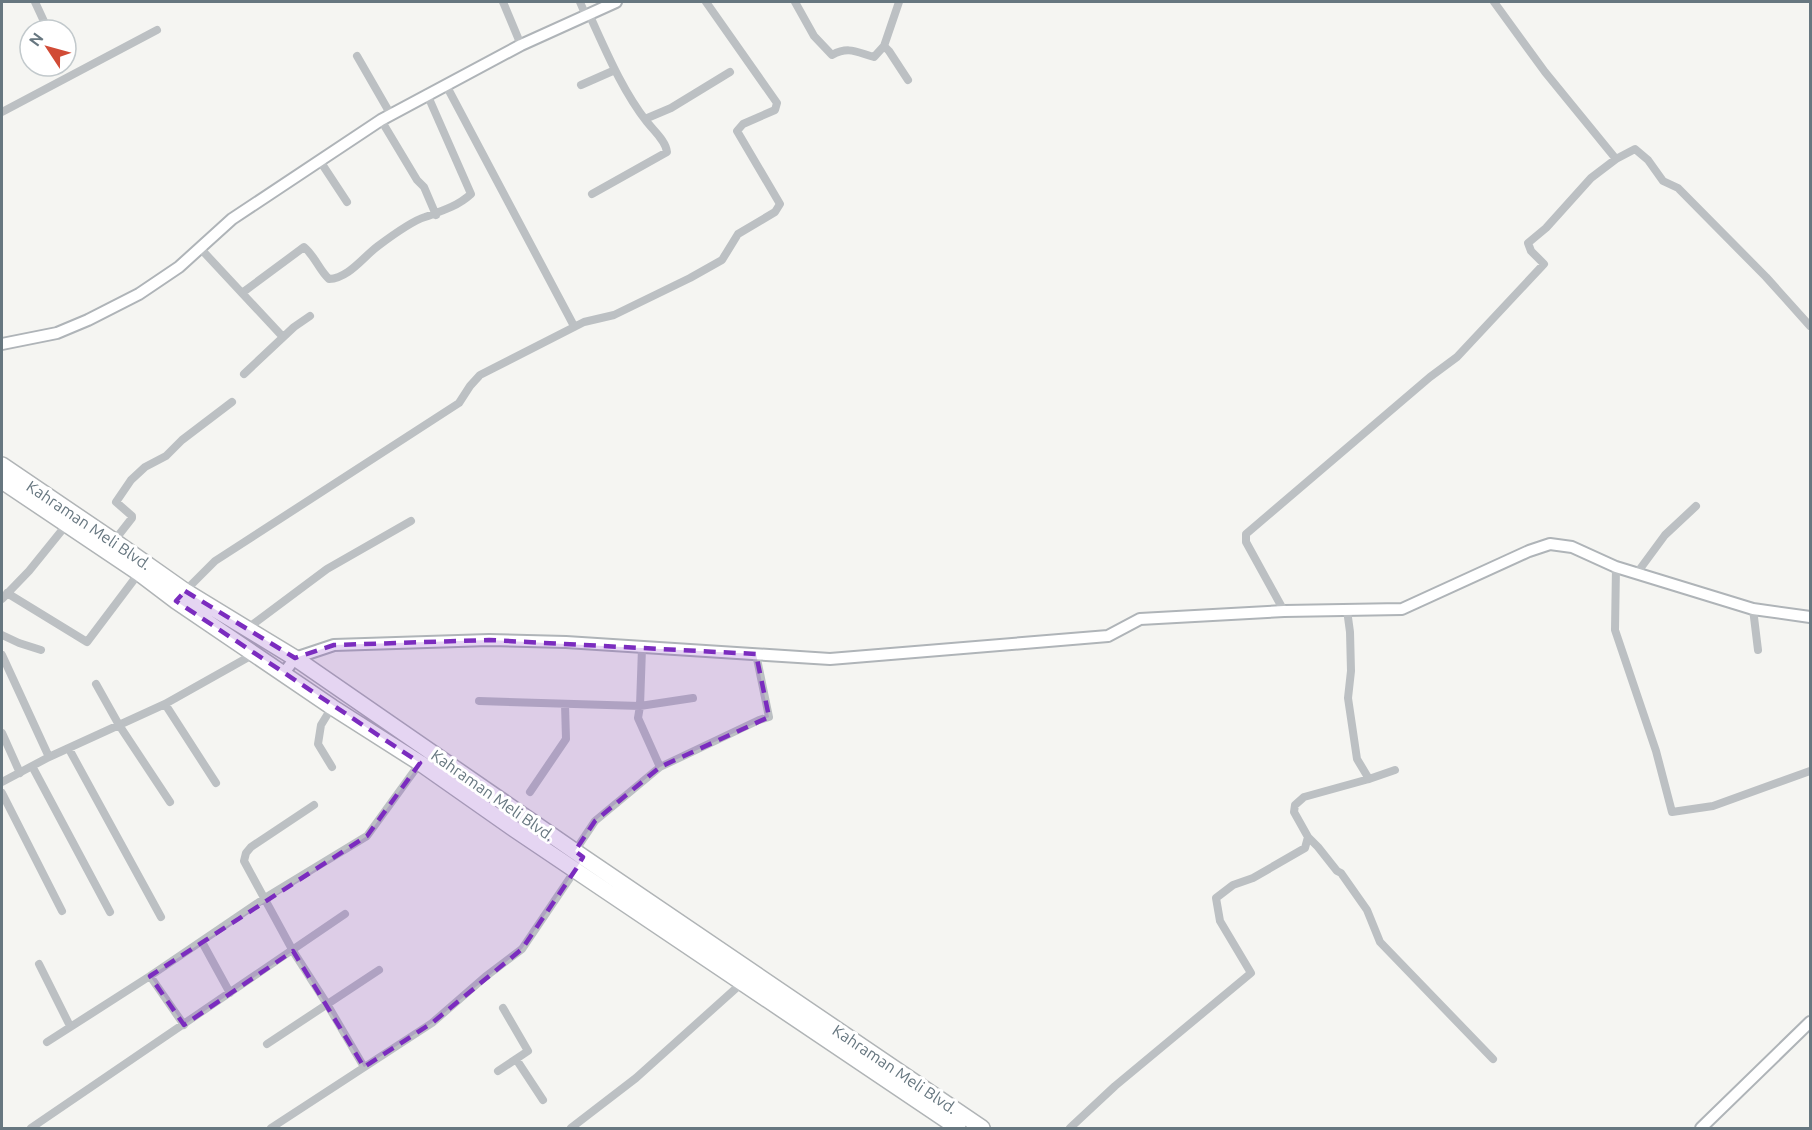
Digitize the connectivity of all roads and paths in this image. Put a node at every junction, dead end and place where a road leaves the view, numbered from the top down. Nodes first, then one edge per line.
1 (35, 2) edge
2 (503, 2) edge
3 (580, 2) edge
4 (616, 2) edge
5 (706, 2) edge
6 (795, 2) edge
7 (899, 2) edge
8 (1494, 2) edge
9 (587, 15) junction
10 (42, 18) edge
11 (158, 30) dead end
12 (521, 45) junction
13 (884, 46) junction
14 (357, 56) dead end
15 (615, 70) junction
16 (78, 71) edge
17 (730, 72) dead end
18 (65, 78) edge
19 (908, 80) dead end
20 (446, 85) junction
21 (581, 86) dead end
22 (427, 94) junction
23 (2, 112) edge
24 (386, 117) junction
25 (645, 119) junction
26 (1616, 159) junction
27 (320, 161) junction
28 (592, 194) dead end
29 (347, 202) dead end
30 (436, 214) junction
31 (200, 248) junction
32 (242, 293) junction
33 (310, 316) dead end
34 (574, 326) junction
35 (1810, 326) edge
36 (283, 337) junction
37 (2, 344) edge
38 (244, 374) dead end
39 (232, 402) dead end
40 (2, 465) edge
41 (2, 481) edge
42 (1696, 506) dead end
43 (411, 521) dead end
44 (67, 525) junction
45 (114, 541) junction
46 (1616, 567) junction
47 (138, 573) junction
48 (1637, 573) junction
49 (4, 596) edge
50 (180, 596) junction
51 (1753, 609) junction
52 (1347, 610) junction
53 (1284, 611) junction
54 (1810, 617) edge
55 (248, 628) junction
56 (2, 635) edge
57 (642, 648) junction
58 (41, 650) dead end
59 (1758, 650) dead end
60 (254, 654) junction
61 (756, 654) junction
62 (2, 655) edge
63 (295, 658) junction
64 (284, 673) junction
65 (96, 684) dead end
66 (693, 698) dead end
67 (479, 701) dead end
68 (165, 704) junction
69 (565, 704) junction
70 (332, 706) junction
71 (640, 706) junction
72 (119, 725) junction
73 (2, 733) edge
74 (69, 749) junction
75 (49, 757) junction
76 (420, 763) junction
77 (32, 766) junction
78 (332, 766) dead end
79 (660, 767) junction
80 (1395, 770) dead end
81 (1810, 771) edge
82 (20, 773) junction
83 (1369, 779) junction
84 (2, 782) edge
85 (216, 783) dead end
86 (530, 792) dead end
87 (2, 793) edge
88 (170, 802) dead end
89 (314, 806) dead end
90 (1308, 837) junction
91 (578, 859) junction
92 (265, 898) junction
93 (62, 910) dead end
94 (110, 912) dead end
95 (345, 914) dead end
96 (161, 916) dead end
97 (202, 942) junction
98 (292, 951) junction
99 (39, 964) dead end
100 (380, 970) dead end
101 (150, 976) junction
102 (748, 977) junction
103 (230, 993) junction
104 (327, 1004) junction
105 (503, 1008) dead end
106 (1810, 1023) edge
107 (184, 1025) junction
108 (70, 1026) junction
109 (47, 1042) dead end
110 (267, 1044) dead end
111 (516, 1059) junction
112 (1493, 1059) dead end
113 (364, 1067) junction
114 (498, 1071) dead end
115 (543, 1100) dead end
116 (31, 1128) edge
117 (271, 1128) edge
118 (571, 1128) edge
119 (958, 1128) edge
120 (982, 1128) edge
121 (1070, 1128) edge
122 (1701, 1128) edge

1 - 10 street
2 - 12 street
3 - 9 street
4 - 9 street
5 - 34 street
6 - 13 street
7 - 13 street
8 - 26 street
9 - 12 street
9 - 15 street
11 - 16 street
12 - 20 street
13 - 19 street
14 - 24 street
15 - 21 street
15 - 25 street
17 - 25 street
18 - 23 street
20 - 22 street
20 - 34 street
22 - 24 street
22 - 30 street
24 - 27 street
24 - 30 street
25 - 28 street
26 - 35 street
26 - 53 street
27 - 29 street
27 - 31 street
30 - 32 street
31 - 32 street
31 - 37 street
32 - 36 street
33 - 36 street
34 - 50 street
36 - 38 street
39 - 45 street
40 - 45 highway, Kahraman Meli Blvd.
41 - 44 highway, Kahraman Meli Blvd.
42 - 48 street
43 - 55 street
44 - 47 highway, Kahraman Meli Blvd.
44 - 49 street
45 - 50 highway, Kahraman Meli Blvd.
46 - 48 street
46 - 52 street
46 - 81 street
47 - 49 street
47 - 50 highway, Kahraman Meli Blvd.
48 - 51 street
50 - 55 highway, Kahraman Meli Blvd.
50 - 60 highway, Kahraman Meli Blvd.
51 - 54 street
51 - 59 street
52 - 53 street
52 - 83 street
53 - 61 street
55 - 63 highway, Kahraman Meli Blvd.
56 - 58 street
57 - 61 street
57 - 63 street
57 - 71 street
60 - 64 highway, Kahraman Meli Blvd.
60 - 68 street
61 - 79 street
62 - 75 street
63 - 64 street
63 - 91 highway, Kahraman Meli Blvd.
64 - 70 highway, Kahraman Meli Blvd.
65 - 72 street
66 - 71 street
67 - 69 street
68 - 72 street
68 - 85 street
69 - 71 street
69 - 86 street
70 - 76 highway, Kahraman Meli Blvd.
70 - 78 street
71 - 79 street
72 - 74 street
72 - 88 street
73 - 82 street
74 - 75 street
74 - 96 street
75 - 77 street
76 - 91 highway, Kahraman Meli Blvd.
76 - 92 street
77 - 82 street
77 - 94 street
79 - 91 street
80 - 83 street
82 - 84 street
83 - 90 street
87 - 93 street
89 - 92 street
90 - 112 street
90 - 121 street
91 - 102 highway, Kahraman Meli Blvd.
91 - 113 street
92 - 97 street
92 - 98 street
95 - 98 street
97 - 101 street
97 - 103 street
98 - 103 street
98 - 104 street
99 - 108 street
100 - 104 street
101 - 107 street
101 - 108 street
102 - 118 street
102 - 119 highway, Kahraman Meli Blvd.
102 - 120 highway, Kahraman Meli Blvd.
103 - 107 street
104 - 110 street
104 - 113 street
105 - 111 street
106 - 122 street
107 - 116 street
108 - 109 street
111 - 114 street
111 - 115 street
113 - 117 street

